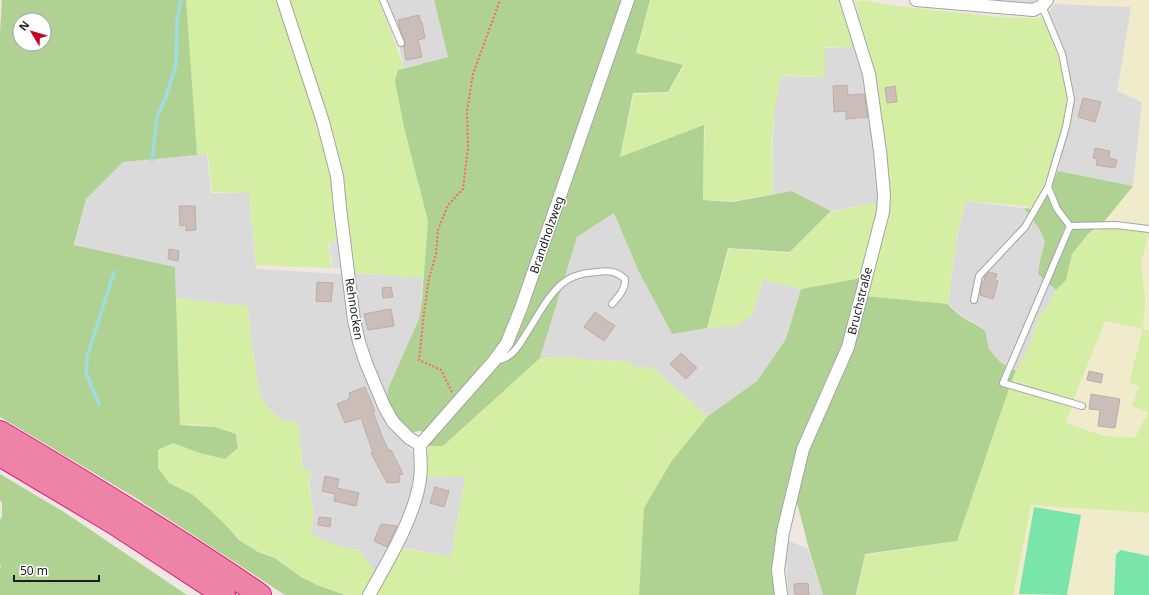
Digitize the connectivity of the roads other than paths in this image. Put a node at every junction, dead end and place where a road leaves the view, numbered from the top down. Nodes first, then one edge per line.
1 (284, 0) edge
2 (383, 0) edge
3 (628, 0) edge
4 (846, 0) edge
5 (916, 0) edge
6 (1045, 3) edge
7 (401, 43) dead end
8 (1048, 187) junction
9 (1070, 226) junction
10 (1149, 229) edge
11 (974, 300) dead end
12 (612, 304) dead end
13 (494, 361) junction
14 (1082, 406) dead end
15 (0, 432) edge
16 (420, 444) junction
17 (0, 455) edge
18 (224, 595) edge
19 (260, 595) edge
20 (369, 595) edge
21 (781, 595) edge

1 - 16 street, Rehnocken
2 - 7 lane
3 - 13 street, Brandholzweg
4 - 21 street, Bruchstraße
5 - 6 street
6 - 8 lane
8 - 9 lane
8 - 11 lane
9 - 10 lane
9 - 14 lane
12 - 13 lane
13 - 16 street, Brandholzweg
15 - 19 highway
16 - 20 street
17 - 18 highway

